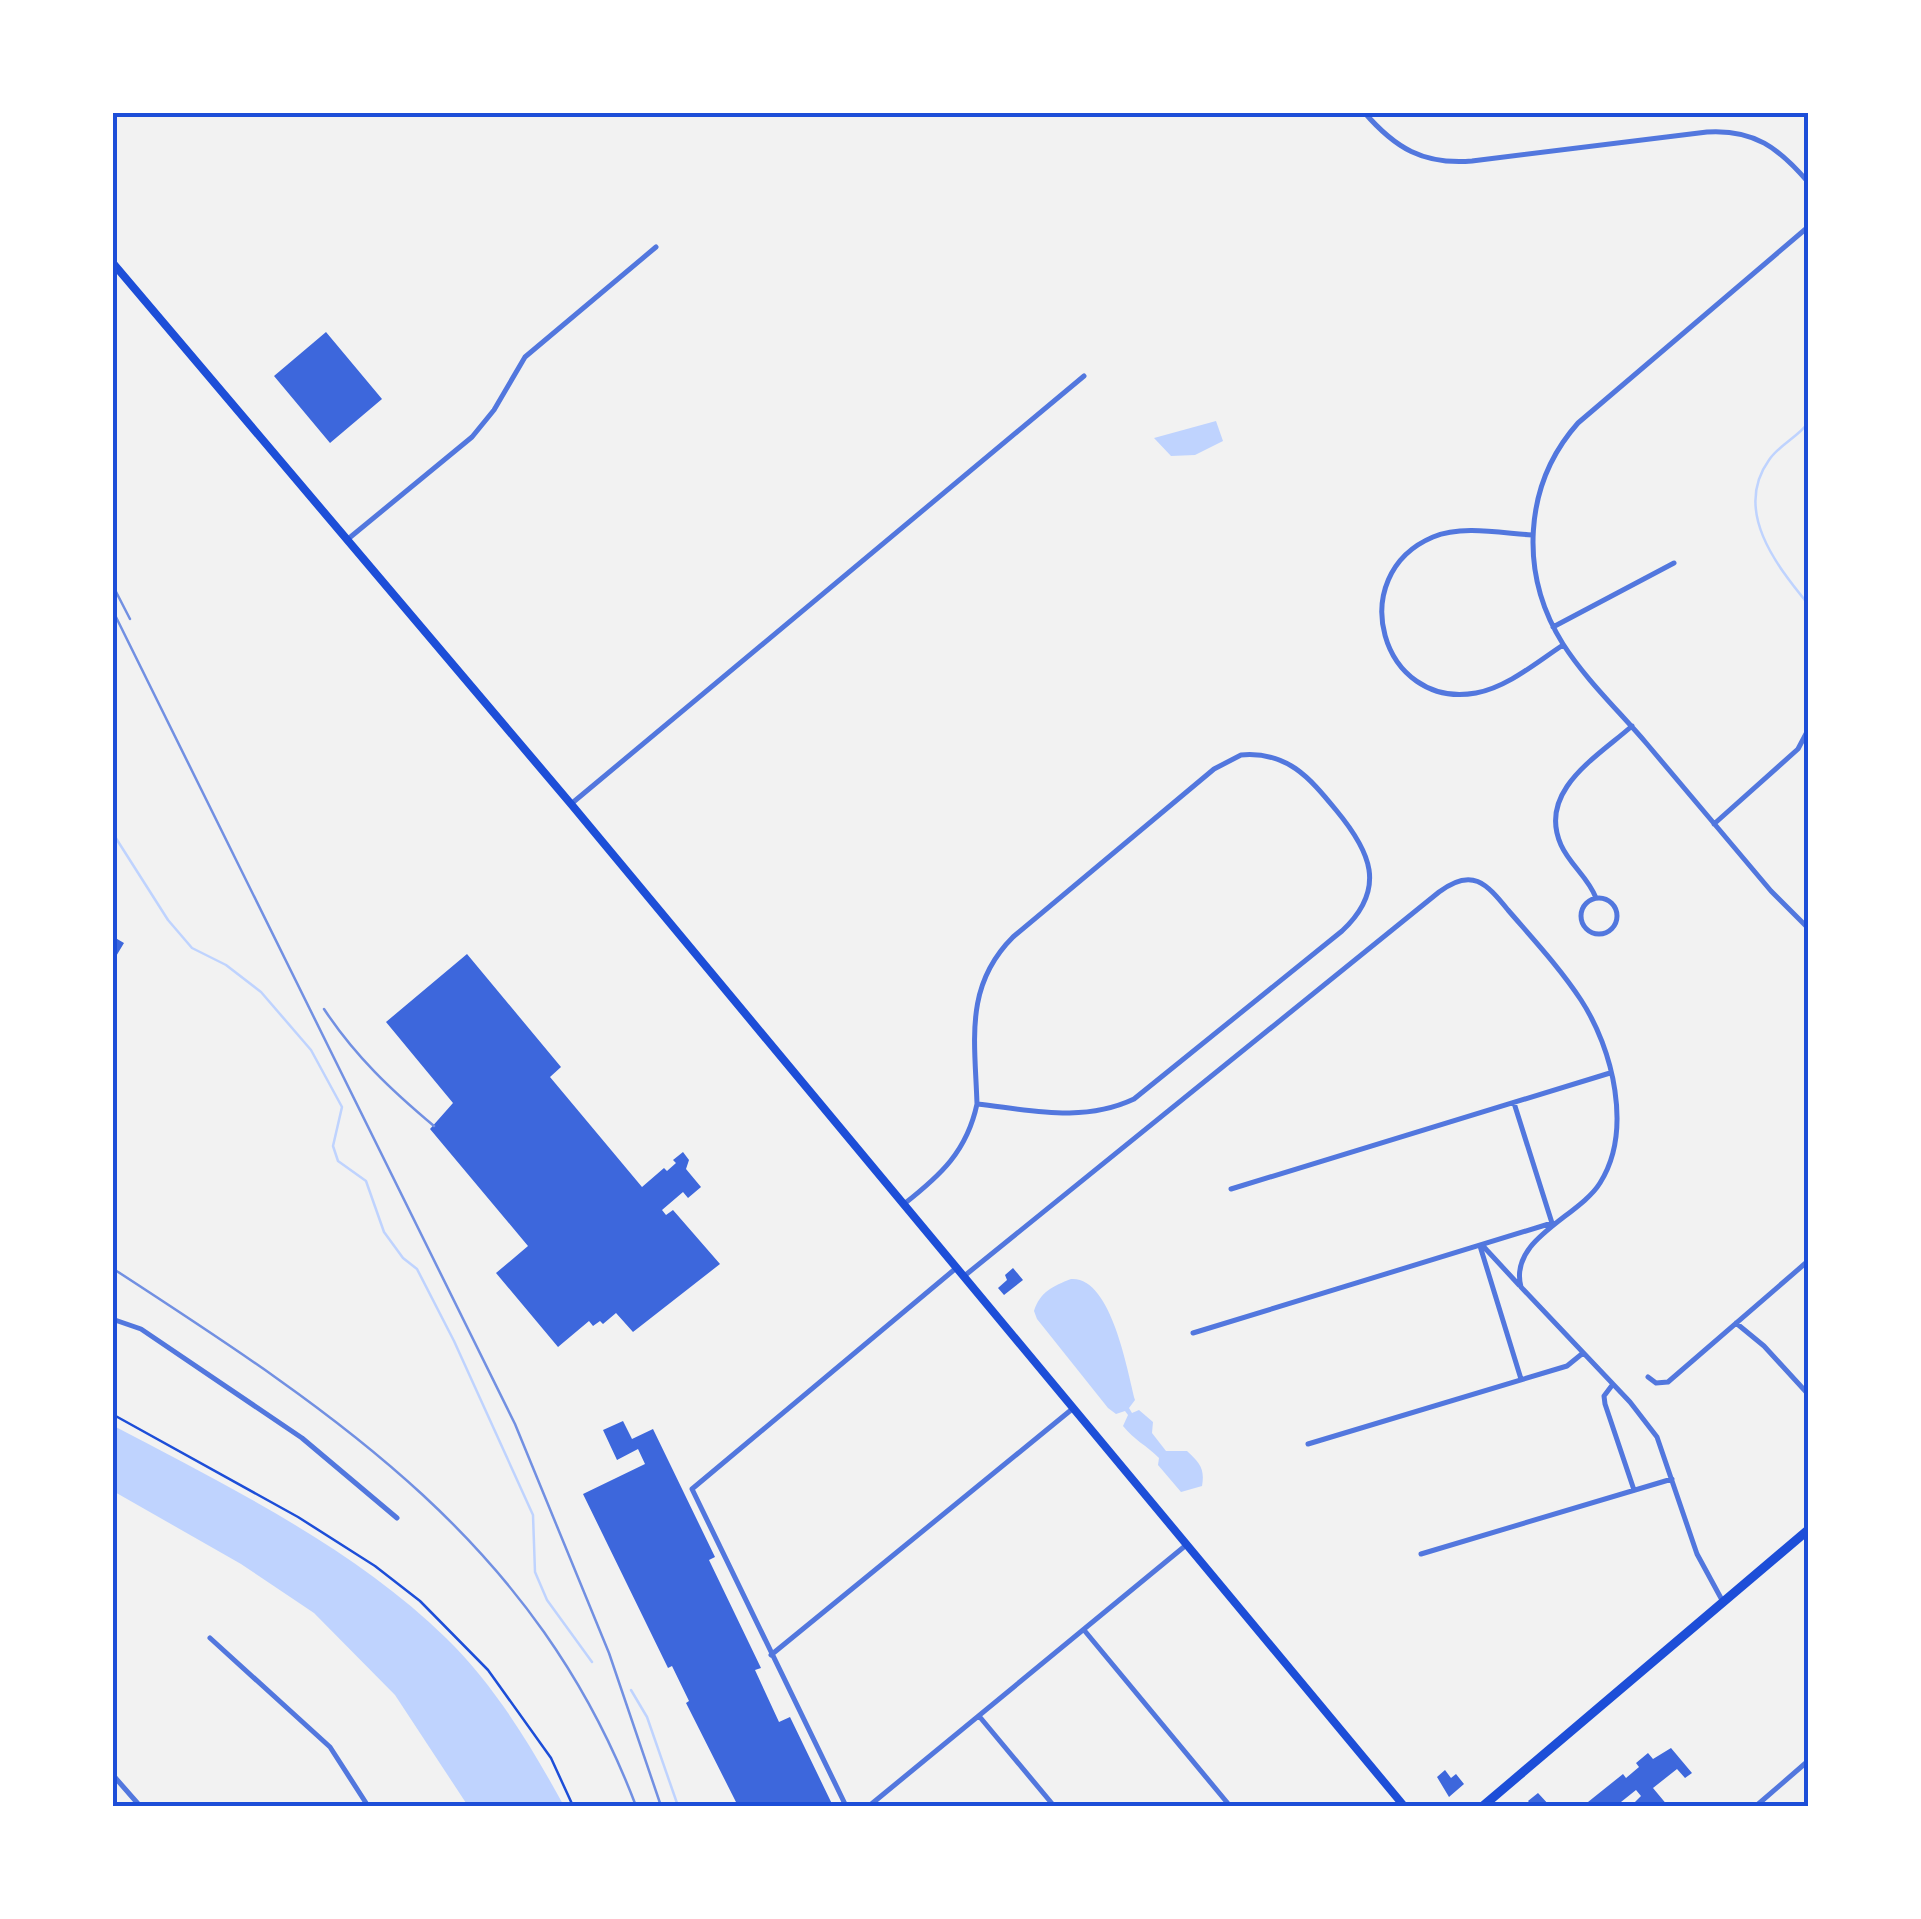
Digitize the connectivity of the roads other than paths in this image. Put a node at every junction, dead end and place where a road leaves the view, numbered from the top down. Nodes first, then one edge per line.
1 (1364, 112) edge
2 (1808, 182) edge
3 (1808, 227) edge
4 (656, 247) dead end
5 (112, 262) edge
6 (1084, 376) dead end
7 (1532, 535) junction
8 (348, 539) junction
9 (1674, 562) dead end
10 (1553, 627) junction
11 (1563, 645) junction
12 (1632, 726) junction
13 (1808, 730) edge
14 (571, 804) junction
15 (1714, 824) junction
16 (1596, 898) junction
17 (1808, 928) edge
18 (1610, 1073) junction
19 (1514, 1103) junction
20 (976, 1104) junction
21 (1231, 1189) dead end
22 (902, 1206) junction
23 (1552, 1224) junction
24 (1482, 1246) junction
25 (1808, 1262) edge
26 (955, 1269) junction
27 (962, 1277) junction
28 (1521, 1287) junction
29 (112, 1319) edge
30 (1736, 1323) junction
31 (1194, 1333) dead end
32 (1584, 1352) junction
33 (1648, 1377) dead end
34 (1521, 1379) junction
35 (1613, 1384) junction
36 (1808, 1394) edge
37 (1072, 1410) junction
38 (1308, 1444) dead end
39 (1674, 1479) junction
40 (1634, 1490) junction
41 (397, 1518) dead end
42 (1808, 1530) edge
43 (1185, 1546) junction
44 (1421, 1554) dead end
45 (1724, 1603) junction
46 (1084, 1630) junction
47 (210, 1638) dead end
48 (771, 1655) junction
49 (979, 1716) junction
50 (1808, 1761) edge
51 (112, 1774) edge
52 (140, 1806) edge
53 (368, 1806) edge
54 (846, 1806) edge
55 (869, 1806) edge
56 (1054, 1806) edge
57 (1230, 1806) edge
58 (1404, 1806) edge
59 (1483, 1806) edge
60 (1756, 1806) edge

1 - 2 street
3 - 7 street
4 - 8 street
5 - 8 main road
6 - 14 street
7 - 10 street
7 - 11 street
8 - 14 main road
9 - 10 street
10 - 11 street
11 - 12 street
12 - 15 street
12 - 16 street
13 - 15 street
14 - 22 main road
15 - 17 street
16 - 16 street
18 - 19 street
18 - 23 street
18 - 27 street
19 - 21 street
19 - 23 street
20 - 20 street
20 - 22 street
22 - 26 main road
23 - 24 street
23 - 28 street
24 - 28 street
24 - 31 street
24 - 34 street
25 - 30 street
26 - 27 main road
26 - 48 street
27 - 37 main road
28 - 32 street
29 - 41 street
30 - 33 street
30 - 36 street
32 - 34 street
32 - 35 street
34 - 38 street
35 - 39 street
35 - 40 street
37 - 43 main road
37 - 48 street
39 - 40 street
39 - 45 street
40 - 44 street
42 - 45 main road
43 - 46 street
43 - 58 main road
45 - 59 main road
46 - 49 street
46 - 57 street
47 - 53 street
48 - 54 street
49 - 55 street
49 - 56 street
50 - 60 street
51 - 52 street

